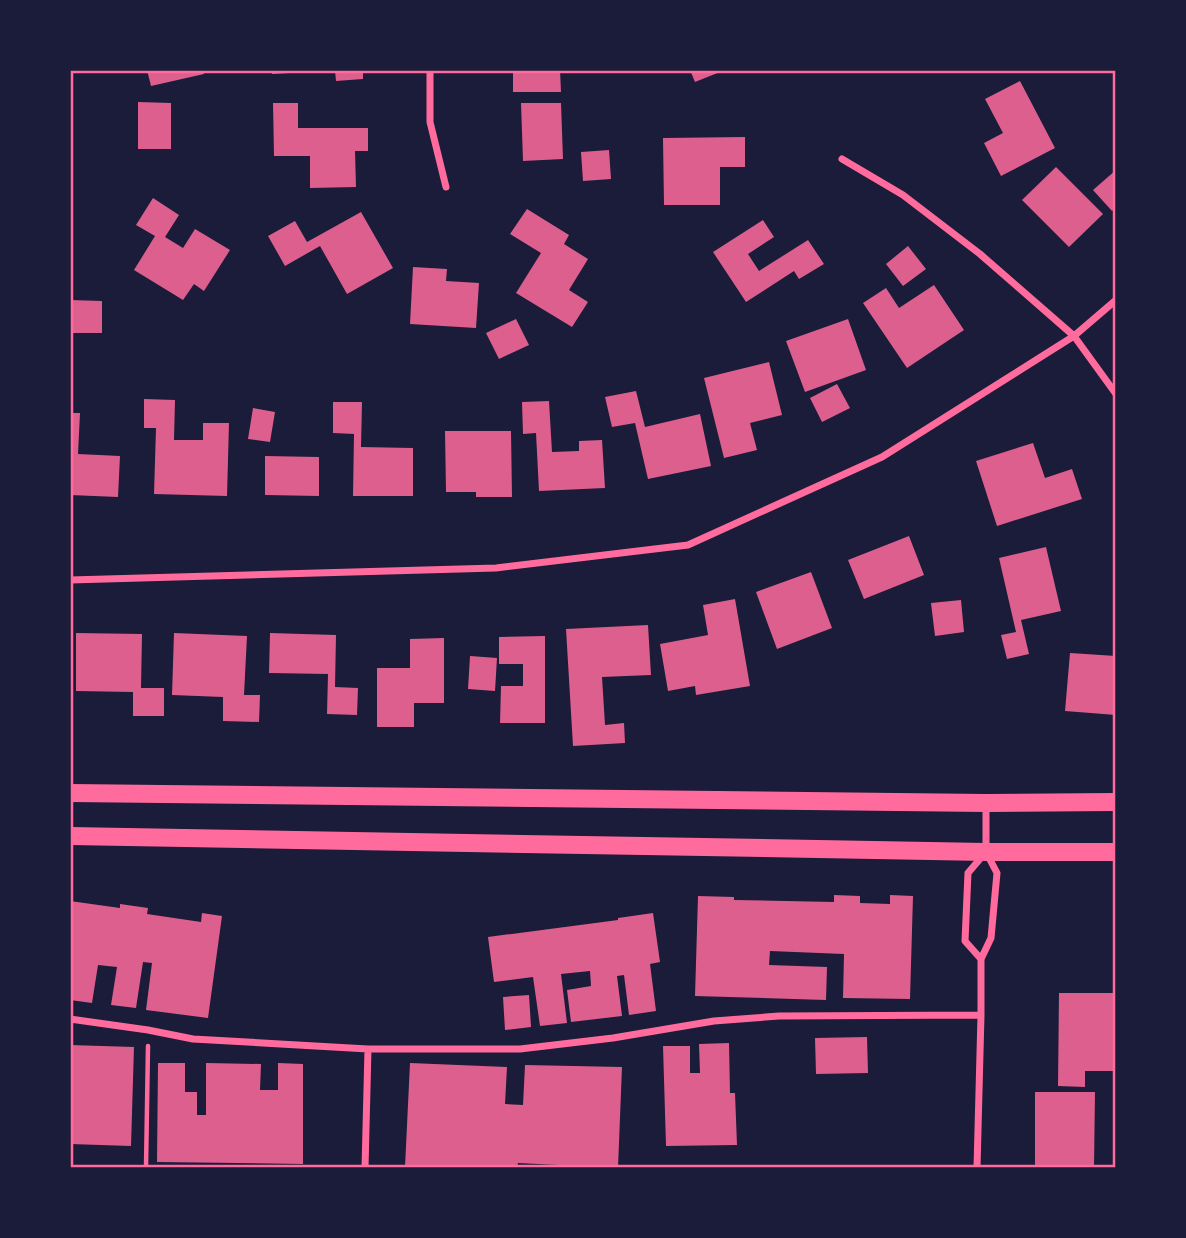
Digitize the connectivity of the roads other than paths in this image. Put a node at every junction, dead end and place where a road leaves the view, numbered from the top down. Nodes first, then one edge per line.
1 (430, 70) edge
2 (842, 159) dead end
3 (446, 187) dead end
4 (1116, 300) edge
5 (1074, 336) junction
6 (1116, 394) edge
7 (70, 580) edge
8 (70, 793) edge
9 (1116, 802) edge
10 (986, 803) junction
11 (70, 836) edge
12 (986, 852) junction
13 (1116, 852) edge
14 (981, 959) junction
15 (981, 1015) junction
16 (70, 1019) edge
17 (368, 1049) junction
18 (365, 1168) edge
19 (977, 1168) edge

1 - 3 street
2 - 5 street
4 - 5 street
5 - 6 street
5 - 7 street
8 - 10 main road
9 - 10 main road
10 - 12 street
11 - 12 main road
12 - 13 main road
12 - 14 street
12 - 14 street
14 - 15 street
15 - 17 street
15 - 19 street
16 - 17 street
17 - 18 street

